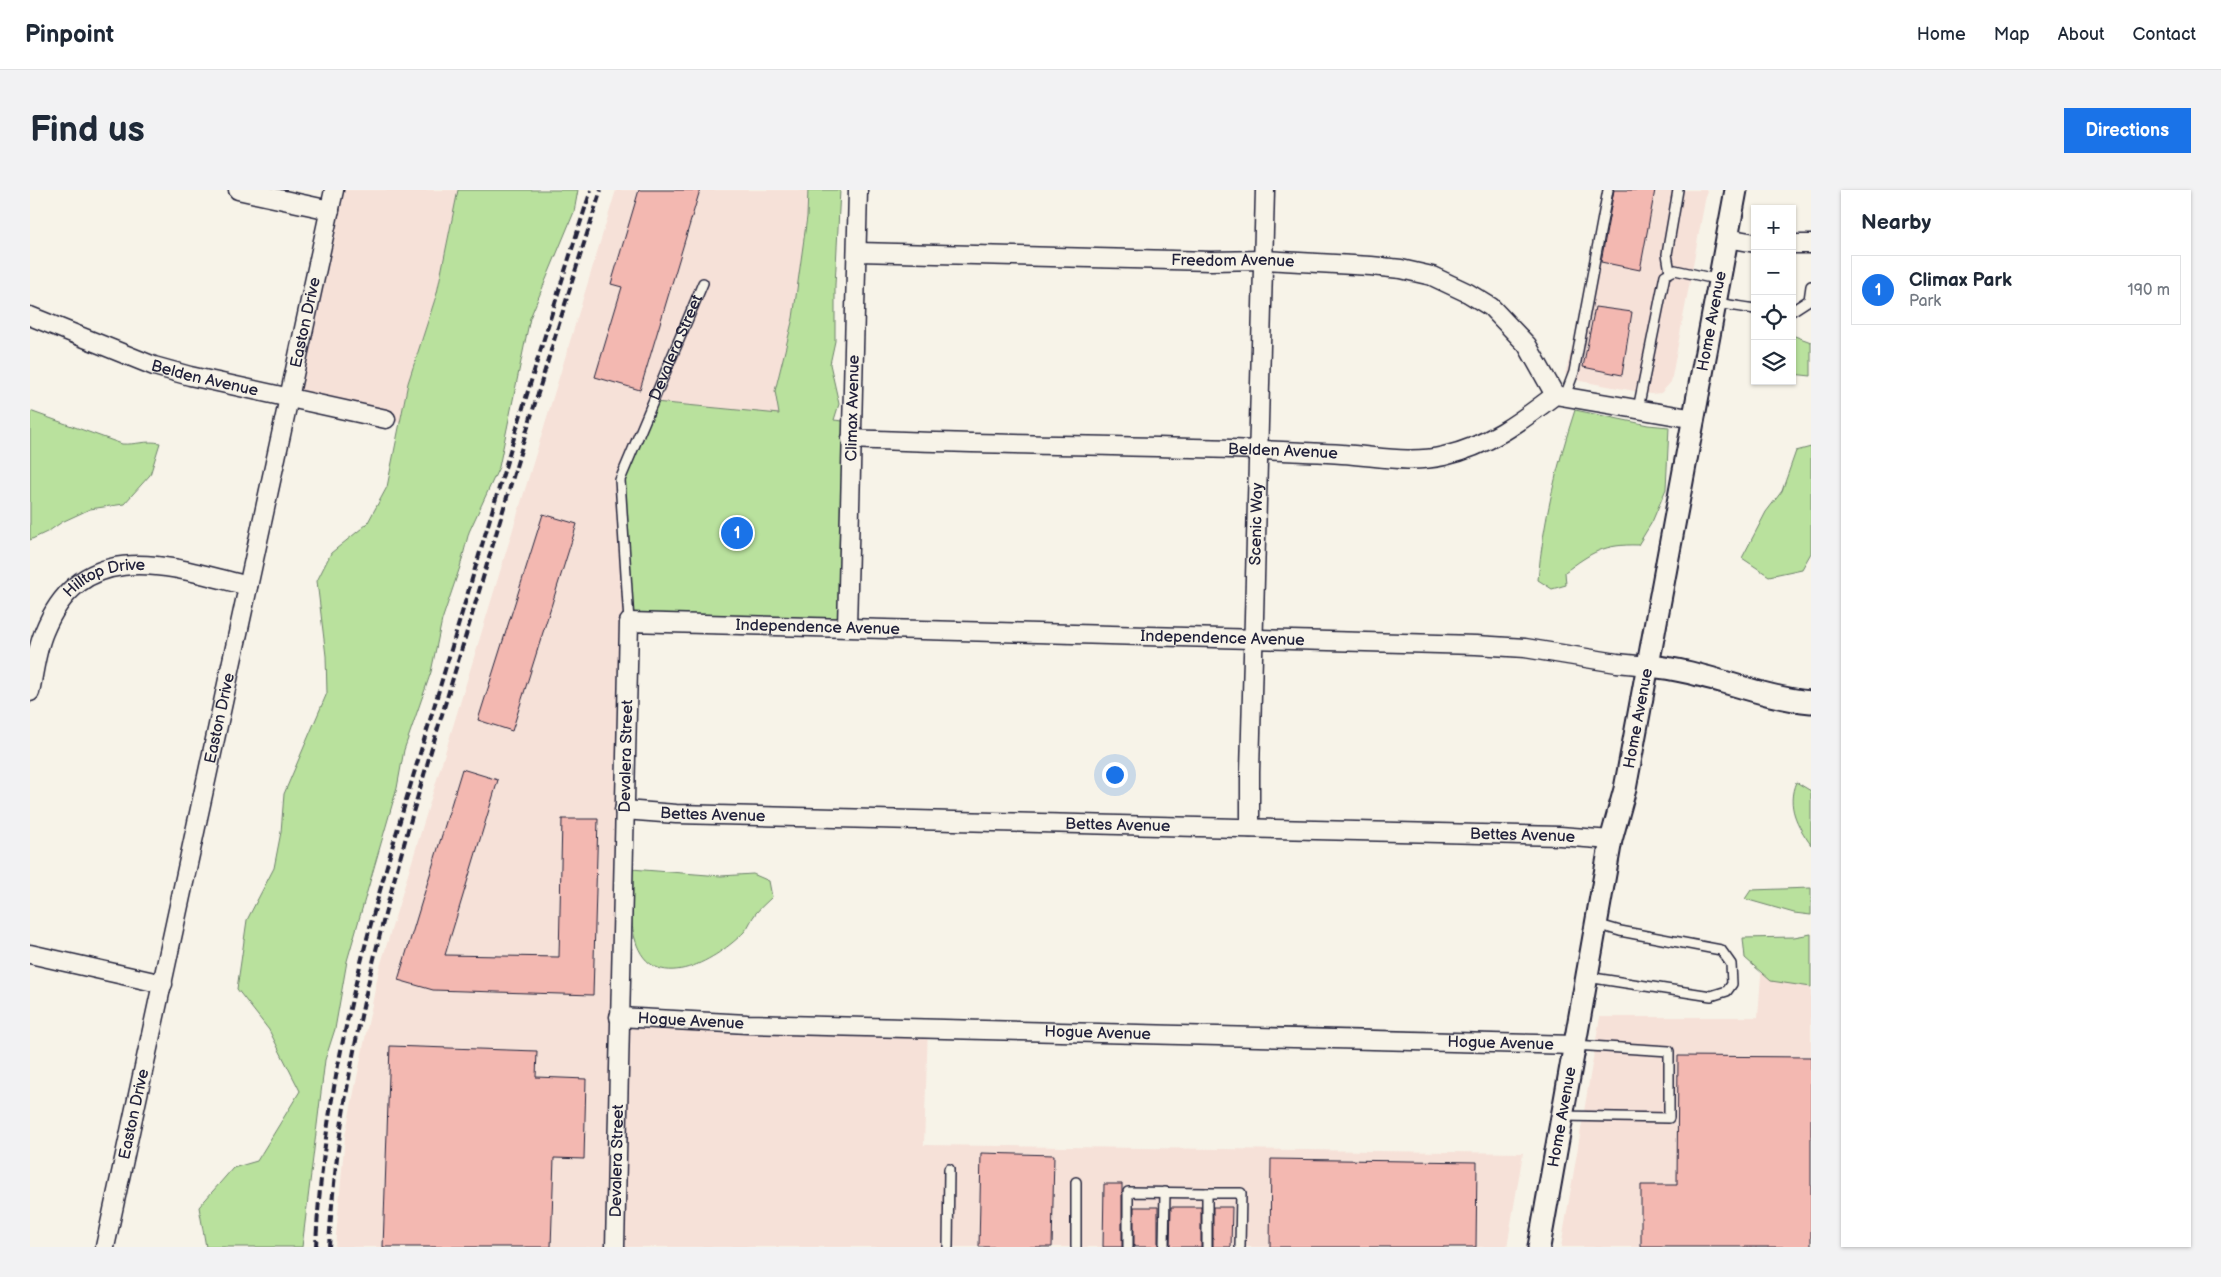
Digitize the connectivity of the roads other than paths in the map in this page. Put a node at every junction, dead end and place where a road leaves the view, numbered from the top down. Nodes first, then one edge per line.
1 (238, 190) edge
2 (334, 190) edge
3 (858, 190) edge
4 (1266, 190) edge
5 (1608, 190) edge
6 (1678, 190) edge
7 (1736, 190) edge
8 (330, 210) junction
9 (1727, 238) junction
10 (1751, 242) edge
11 (1796, 244) edge
12 (1811, 244) edge
13 (858, 252) junction
14 (1263, 260) junction
15 (1670, 272) junction
16 (1720, 280) junction
17 (703, 283) dead end
18 (1811, 286) edge
19 (1716, 303) junction
20 (1751, 308) edge
21 (1796, 308) edge
22 (30, 316) edge
23 (1560, 395) junction
24 (290, 398) junction
25 (1638, 409) junction
26 (386, 419) dead end
27 (1695, 419) junction
28 (851, 439) junction
29 (1259, 450) junction
30 (248, 586) junction
31 (629, 622) junction
32 (847, 627) junction
33 (1254, 638) junction
34 (1648, 666) junction
35 (30, 692) edge
36 (1811, 702) edge
37 (624, 810) junction
38 (1250, 828) junction
39 (1611, 840) junction
40 (1596, 924) junction
41 (30, 954) edge
42 (1587, 977) junction
43 (163, 984) junction
44 (620, 1018) junction
45 (1574, 1045) junction
46 (1562, 1116) junction
47 (949, 1168) dead end
48 (1076, 1182) dead end
49 (1165, 1192) junction
50 (1207, 1193) junction
51 (106, 1247) edge
52 (615, 1247) edge
53 (948, 1247) edge
54 (1076, 1247) edge
55 (1128, 1247) edge
56 (1164, 1247) edge
57 (1207, 1247) edge
58 (1240, 1247) edge
59 (1539, 1247) edge

1 - 8 street
2 - 8 street, Easton Drive
3 - 13 street, Climax Avenue
4 - 14 street, Scenic Way
5 - 23 lane
6 - 15 lane
7 - 9 street, Home Avenue
8 - 24 street, Easton Drive
9 - 10 street
9 - 16 street, Home Avenue
11 - 12 street
13 - 14 street, Freedom Avenue
13 - 28 street, Climax Avenue
14 - 23 street, Freedom Avenue
14 - 29 street, Scenic Way
15 - 16 lane
15 - 25 lane
16 - 19 street, Home Avenue
17 - 31 lane, Devalera Street
18 - 21 lane
19 - 20 lane
19 - 27 street, Home Avenue
22 - 24 street, Belden Avenue
23 - 25 street
23 - 29 street, Belden Avenue
24 - 26 street, Belden Avenue
24 - 30 street, Easton Drive
25 - 27 street
27 - 34 street, Home Avenue
28 - 29 street, Belden Avenue
28 - 32 street, Climax Avenue
29 - 33 street, Scenic Way
30 - 35 street, Hilltop Drive
30 - 43 street, Easton Drive
31 - 32 street, Independence Avenue
31 - 37 street, Devalera Street
32 - 33 street, Independence Avenue
33 - 34 street, Independence Avenue
33 - 38 street, Scenic Way
34 - 36 street, Independence Avenue
34 - 39 street, Home Avenue
37 - 38 street, Bettes Avenue
37 - 44 street, Devalera Street
38 - 39 street, Bettes Avenue
39 - 40 street, Home Avenue
40 - 42 street, Home Avenue
40 - 42 lane
41 - 43 street
42 - 45 street, Home Avenue
43 - 51 street, Easton Drive
44 - 45 street, Hogue Avenue
44 - 52 street, Devalera Street
45 - 46 street, Home Avenue
45 - 46 lane
46 - 59 street, Home Avenue
47 - 53 lane
48 - 54 lane
49 - 50 lane
49 - 55 lane
49 - 56 lane
50 - 57 lane
50 - 58 lane

